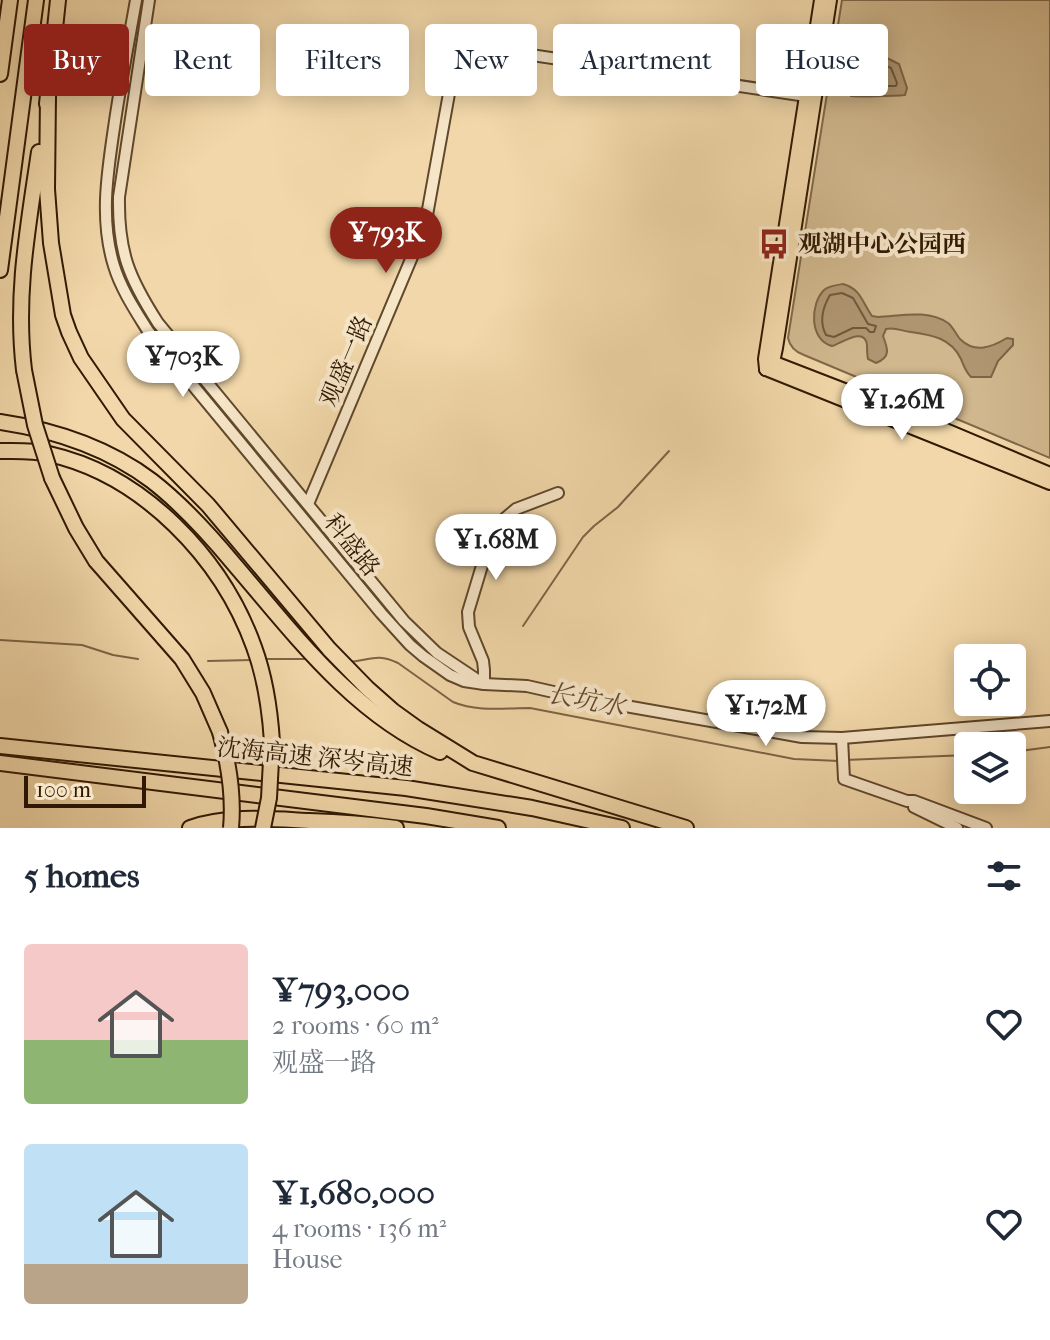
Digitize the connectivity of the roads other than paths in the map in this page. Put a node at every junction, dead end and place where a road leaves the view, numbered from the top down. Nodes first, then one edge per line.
1 (10, 0) edge
2 (36, 0) edge
3 (58, 0) edge
4 (136, 0) edge
5 (149, 0) edge
6 (821, 0) edge
7 (830, 0) edge
8 (55, 24) edge
9 (818, 24) edge
10 (825, 24) edge
11 (0, 74) edge
12 (756, 88) edge
13 (48, 96) edge
14 (48, 96) edge
15 (810, 96) edge
16 (0, 270) edge
17 (768, 363) junction
18 (0, 422) edge
19 (0, 451) edge
20 (1050, 474) edge
21 (1050, 483) edge
22 (558, 493) dead end
23 (308, 504) junction
24 (484, 684) junction
25 (1050, 721) edge
26 (842, 738) junction
27 (0, 746) edge
28 (0, 763) edge
29 (473, 763) junction
30 (907, 801) junction
31 (190, 828) edge
32 (231, 828) edge
33 (263, 828) edge
34 (396, 828) edge
35 (498, 828) edge
36 (622, 828) edge
37 (686, 828) edge
38 (957, 828) edge
39 (986, 828) edge

1 - 11 highway
2 - 16 highway
3 - 8 highway
4 - 24 street, 科盛路
5 - 23 street, 科盛路
6 - 9 main road
7 - 10 main road
12 - 23 street, 观盛一路
13 - 32 highway, bridge
14 - 29 highway
15 - 17 main road
17 - 20 main road
17 - 21 main road
18 - 29 highway
19 - 33 highway, bridge
22 - 24 street
23 - 24 street, 科盛路
24 - 26 street
25 - 26 street
26 - 30 street
27 - 36 highway, 沈海高速 深岑高速
28 - 35 highway, 沈海高速 深岑高速
29 - 37 highway
30 - 38 street
30 - 39 street
31 - 34 highway

